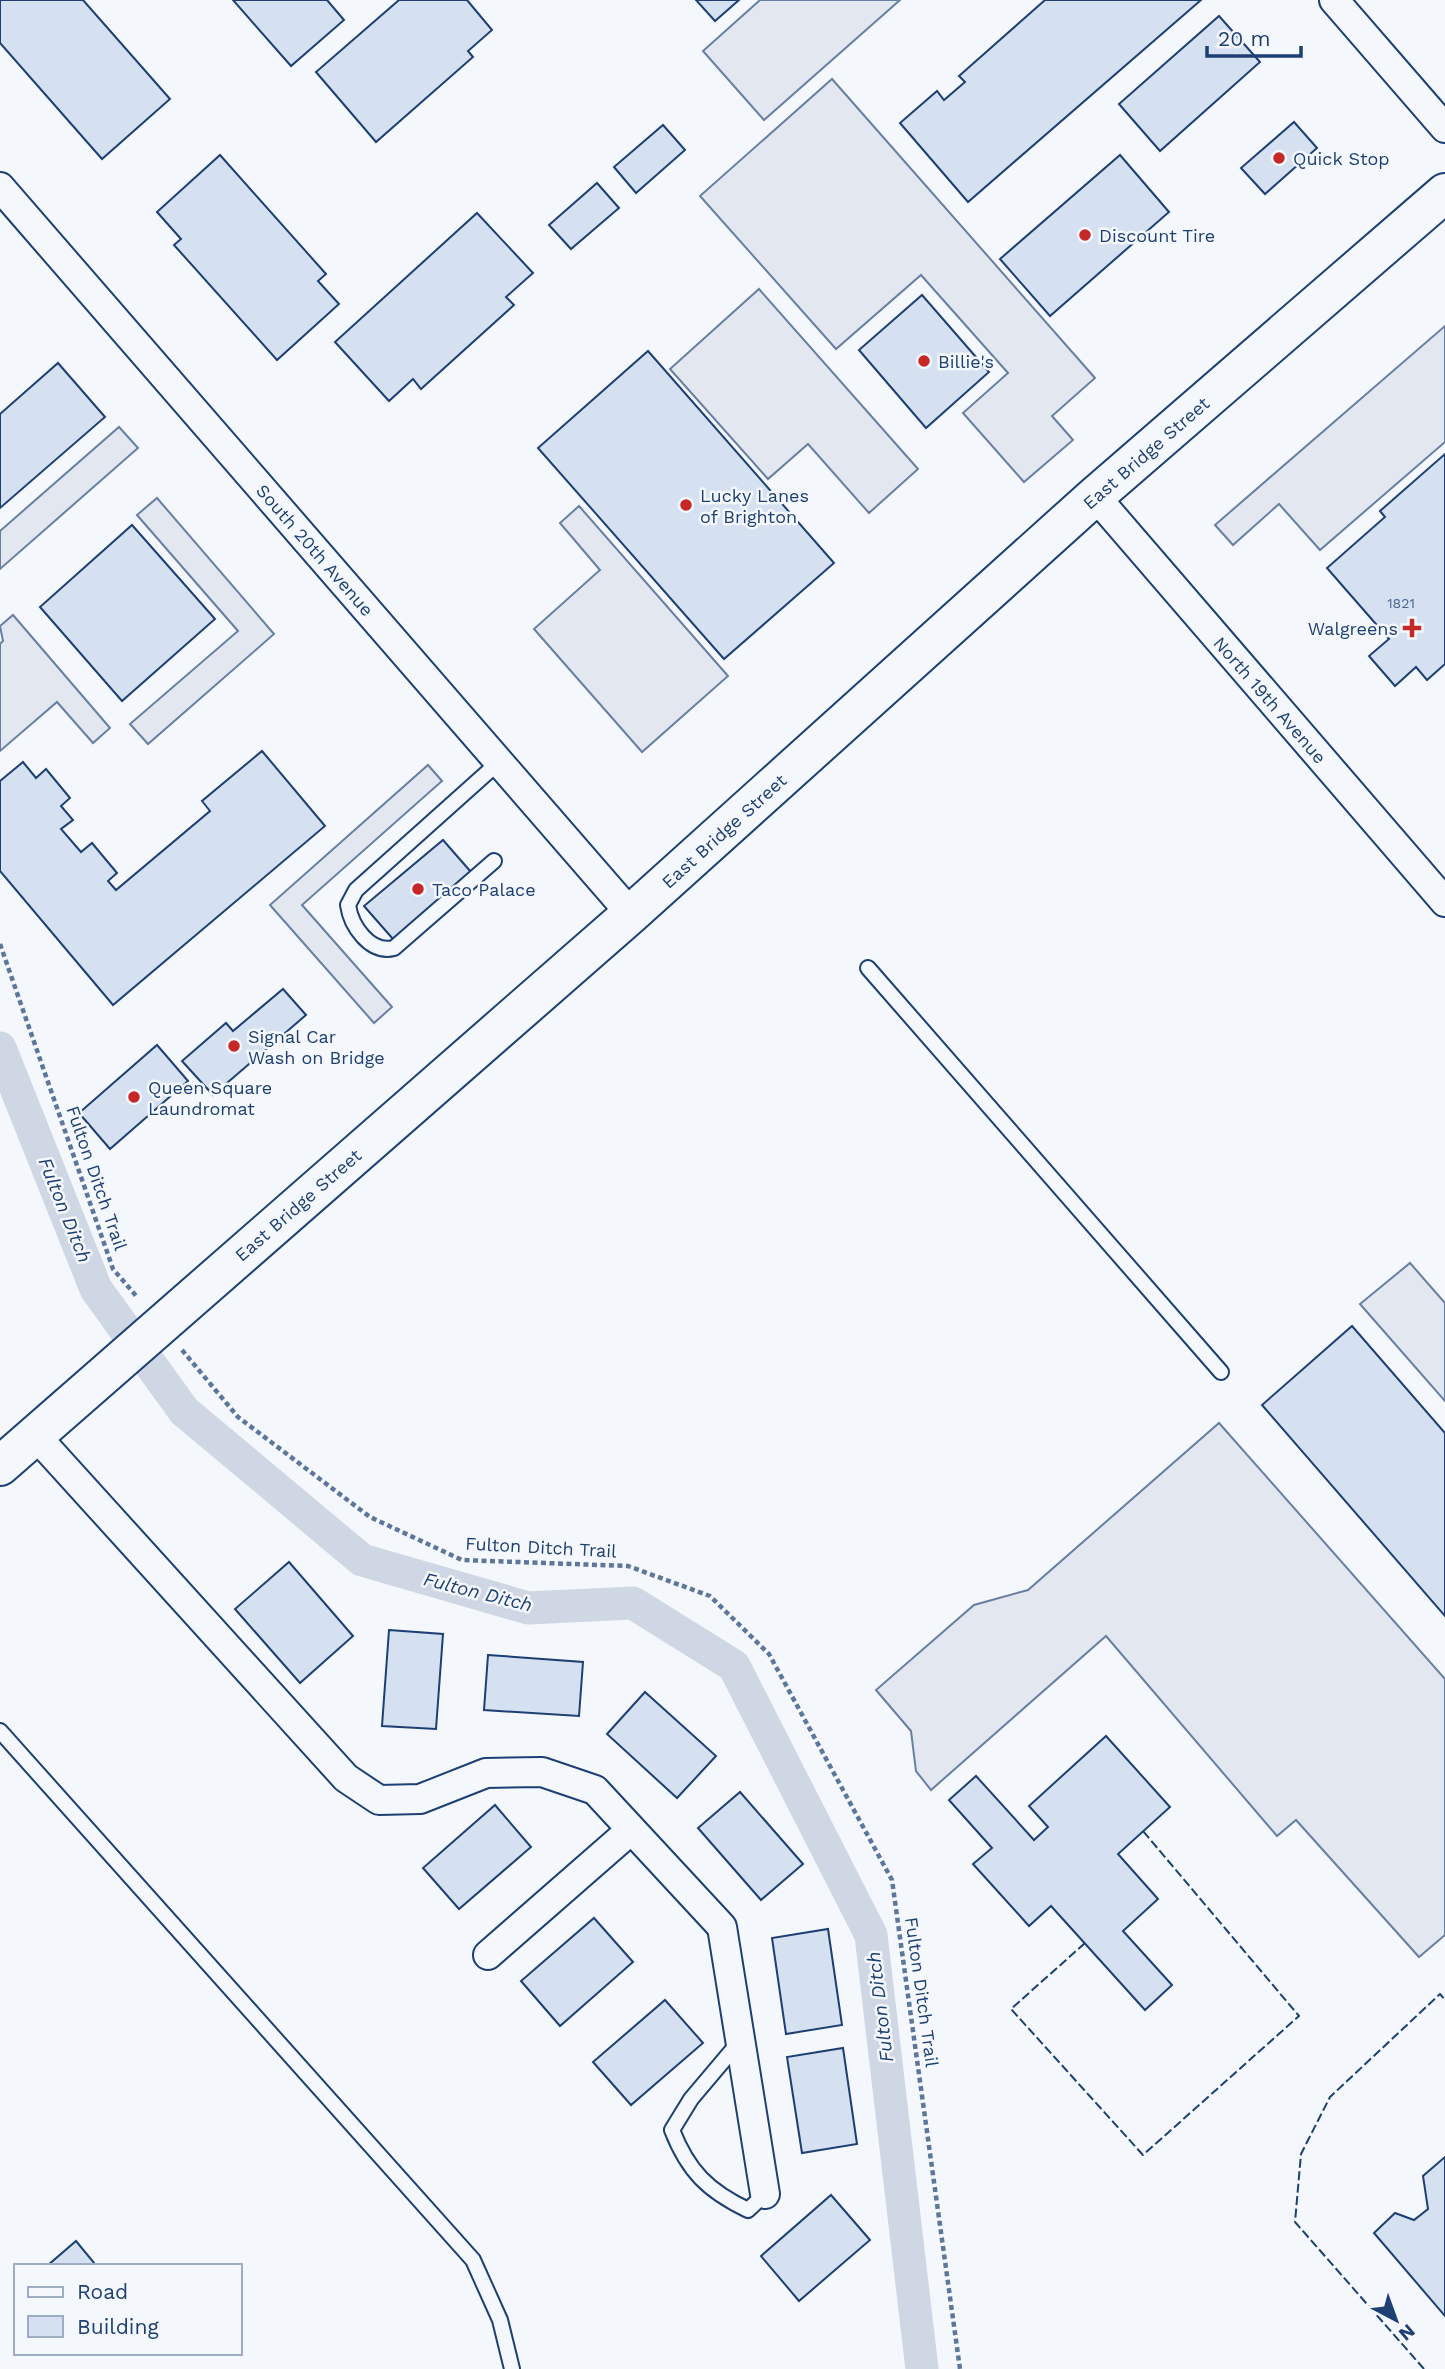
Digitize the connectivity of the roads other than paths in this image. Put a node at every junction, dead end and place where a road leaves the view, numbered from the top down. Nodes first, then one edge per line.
1 (1334, 0) edge
2 (1445, 128) edge
3 (0, 187) edge
4 (1445, 193) edge
5 (1096, 496) junction
6 (499, 762) junction
7 (494, 861) dead end
8 (1445, 902) edge
9 (631, 914) junction
10 (868, 968) dead end
11 (1221, 1372) dead end
12 (35, 1435) junction
13 (0, 1466) edge
14 (0, 1731) edge
15 (631, 1830) junction
16 (488, 1955) dead end
17 (740, 2041) junction
18 (765, 2194) joint
19 (512, 2369) edge

1 - 2 street
3 - 6 street, South 20th Avenue
4 - 5 main road, East Bridge Street
5 - 8 street, North 19th Avenue
5 - 9 main road, East Bridge Street
6 - 7 lane
6 - 9 street, South 20th Avenue
9 - 12 main road, East Bridge Street
10 - 11 lane
12 - 13 main road, East Bridge Street
12 - 15 street
14 - 19 lane
15 - 16 street
15 - 17 street
17 - 18 street
17 - 18 lane

